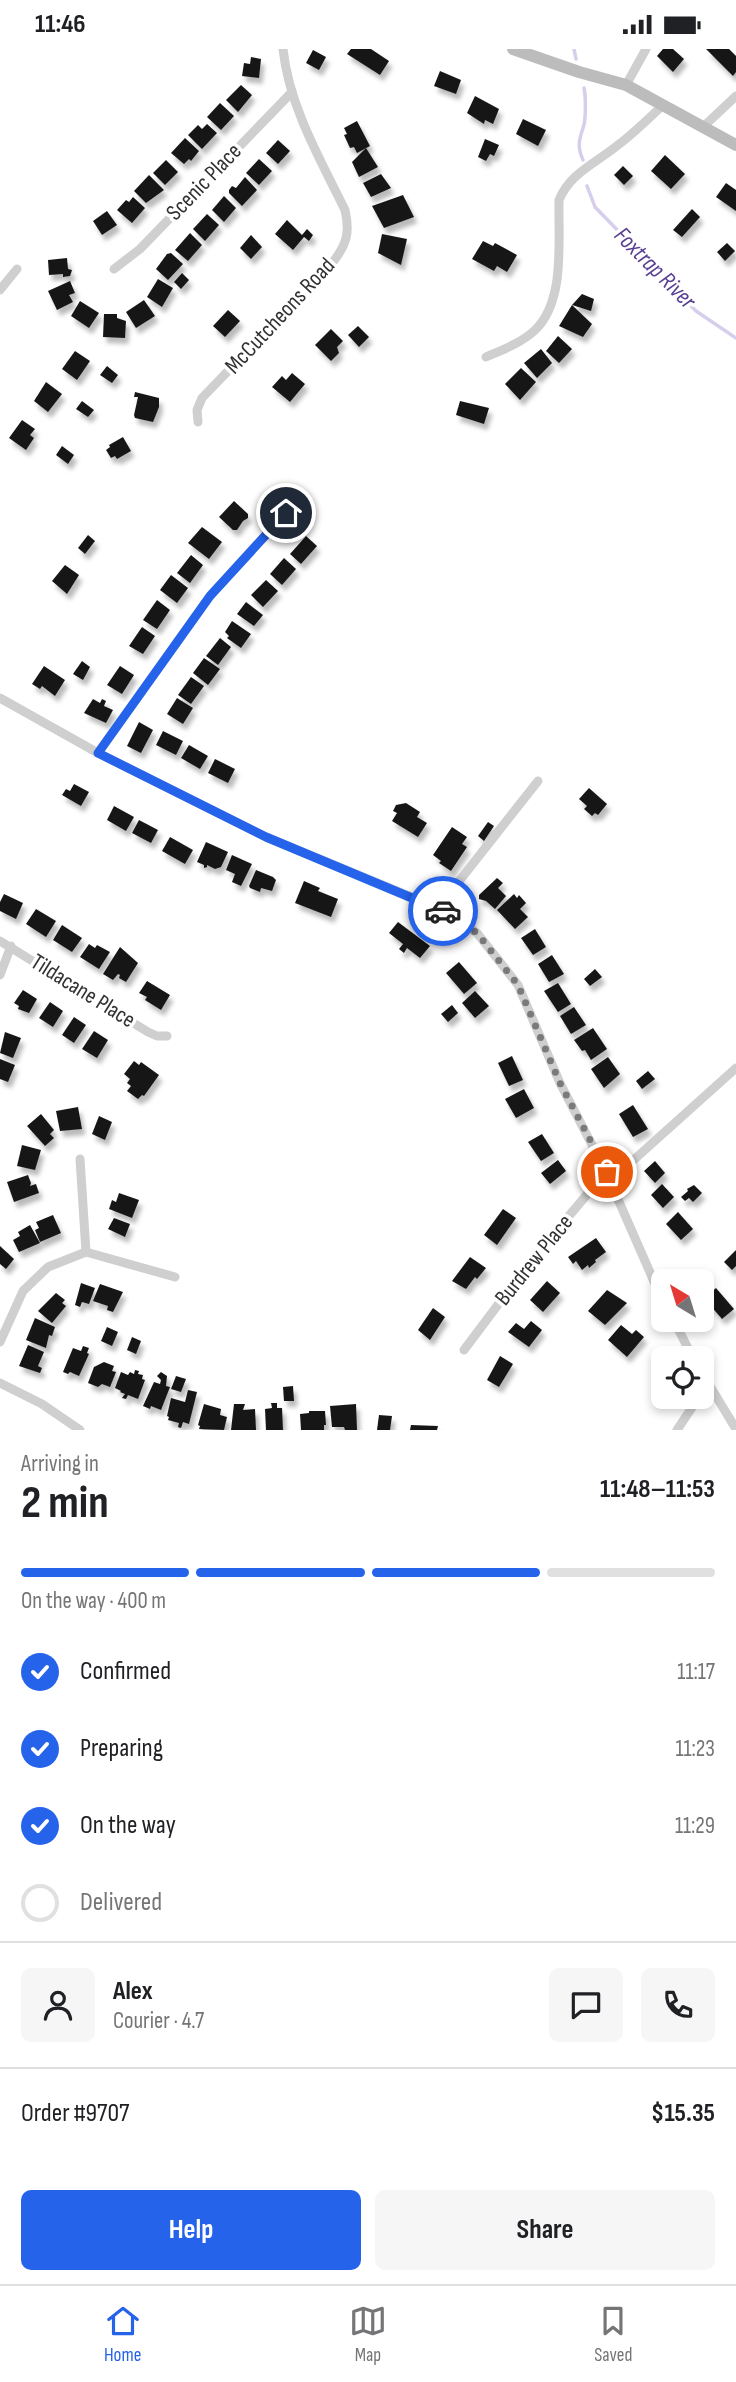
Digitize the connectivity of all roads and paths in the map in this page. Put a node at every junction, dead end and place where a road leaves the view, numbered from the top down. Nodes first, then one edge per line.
1 (283, 49) edge
2 (513, 49) edge
3 (646, 49) edge
4 (626, 85) junction
5 (292, 92) junction
6 (736, 96) edge
7 (663, 105) junction
8 (703, 127) junction
9 (736, 145) edge
10 (17, 269) dead end
11 (114, 269) dead end
12 (0, 290) edge
13 (486, 357) dead end
14 (198, 422) dead end
15 (286, 513) dead end
16 (0, 698) edge
17 (98, 753) junction
18 (538, 781) dead end
19 (443, 911) junction
20 (0, 941) edge
21 (11, 946) junction
22 (0, 975) edge
23 (167, 1036) dead end
24 (736, 1068) edge
25 (80, 1159) dead end
26 (607, 1172) junction
27 (86, 1252) junction
28 (651, 1274) edge
29 (175, 1277) dead end
30 (0, 1342) edge
31 (464, 1350) dead end
32 (0, 1383) edge
33 (714, 1404) edge
34 (691, 1409) edge
35 (736, 1429) edge
36 (80, 1430) edge
37 (677, 1430) edge

1 - 5 street, McCutcheons Road
2 - 4 main road
3 - 4 street
4 - 7 main road
5 - 11 street, Scenic Place
5 - 14 street, McCutcheons Road
6 - 8 street
7 - 8 main road
7 - 13 street
8 - 9 main road
10 - 12 street
15 - 17 street
16 - 17 street
17 - 19 street
18 - 19 street
19 - 26 street
20 - 21 street, Tildacane Place
21 - 22 street
21 - 23 street, Tildacane Place
24 - 26 street
25 - 27 street
26 - 28 street
26 - 31 street, Burdrew Place
27 - 29 street
27 - 30 street
32 - 36 street
33 - 35 street
34 - 37 street

